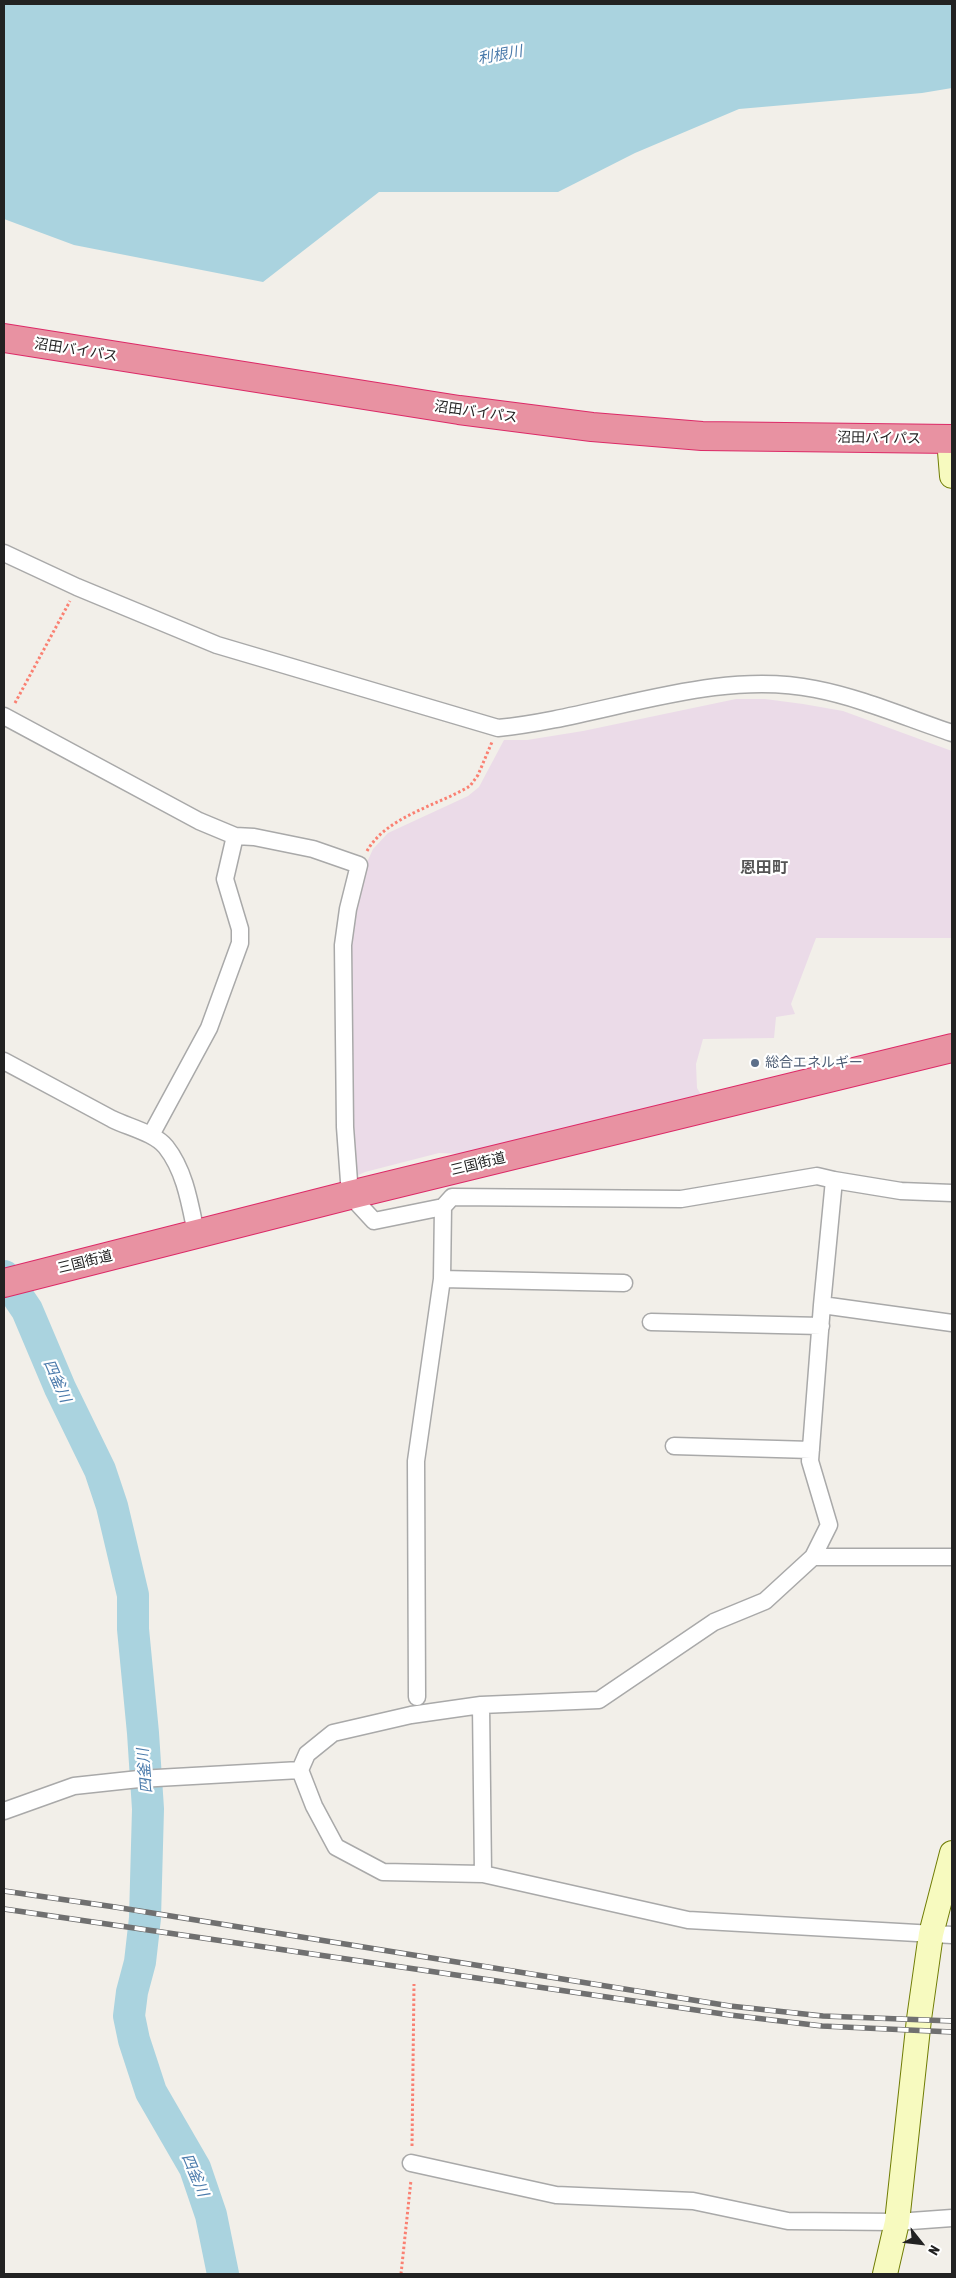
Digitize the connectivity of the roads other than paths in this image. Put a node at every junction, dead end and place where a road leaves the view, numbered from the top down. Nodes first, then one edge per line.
1 (4, 338) edge
2 (951, 439) edge
3 (952, 476) edge
4 (4, 553) edge
5 (5, 717) edge
6 (952, 733) edge
7 (235, 836) junction
8 (952, 1048) edge
9 (4, 1061) edge
10 (151, 1135) junction
11 (834, 1180) junction
12 (952, 1193) edge
13 (350, 1195) junction
14 (443, 1207) junction
15 (196, 1233) junction
16 (442, 1279) junction
17 (4, 1283) edge
18 (624, 1283) dead end
19 (822, 1305) junction
20 (651, 1322) dead end
21 (952, 1323) edge
22 (821, 1326) junction
23 (674, 1446) dead end
24 (811, 1450) junction
25 (952, 1557) edge
26 (813, 1558) junction
27 (417, 1697) dead end
28 (481, 1705) junction
29 (300, 1770) junction
30 (4, 1811) edge
31 (952, 1853) edge
32 (482, 1874) junction
33 (941, 1934) edge
34 (412, 2164) road end
35 (952, 2218) edge
36 (897, 2222) junction
37 (885, 2274) edge

1 - 2 highway, 沼田バイパス
2 - 3 street
4 - 6 street
5 - 7 street
7 - 10 street
7 - 13 street
8 - 13 highway, 三国街道
9 - 10 street
10 - 15 street
11 - 12 street
11 - 14 street
11 - 19 street
13 - 14 street
13 - 15 highway, 三国街道
14 - 16 street
15 - 17 highway, 三国街道
16 - 18 street
16 - 27 street
19 - 21 street
19 - 22 street
20 - 22 street
22 - 24 street
23 - 24 street
24 - 26 street
25 - 26 street
26 - 28 street
28 - 29 street
28 - 32 street
29 - 30 street
29 - 32 street
31 - 33 street
32 - 33 street
33 - 36 street
34 - 36 street
35 - 36 street
36 - 37 street

